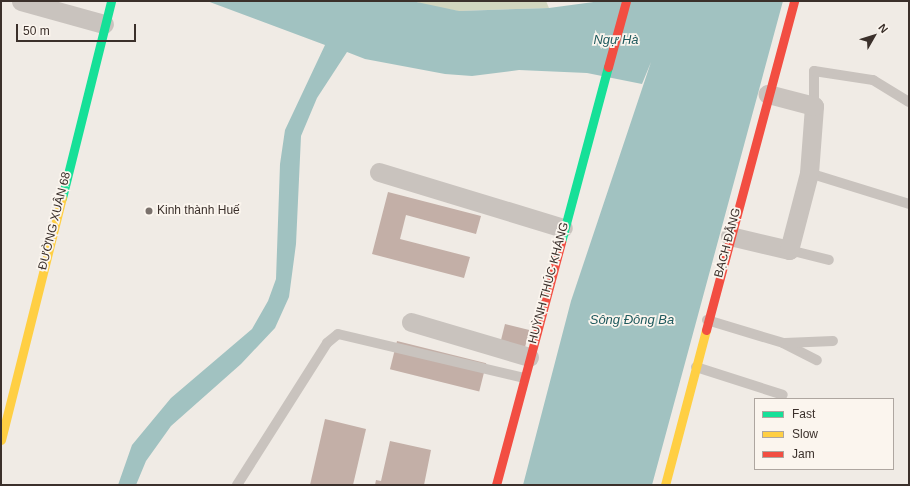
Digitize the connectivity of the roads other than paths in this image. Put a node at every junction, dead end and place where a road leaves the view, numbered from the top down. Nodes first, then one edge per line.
1 (21, 1) edge
2 (626, 1) edge
3 (794, 1) edge
4 (111, 2) edge
5 (104, 24) junction
6 (768, 94) junction
7 (909, 102) edge
8 (814, 106) junction
9 (380, 172) dead end
10 (809, 173) junction
11 (909, 204) edge
12 (563, 228) junction
13 (730, 236) junction
14 (789, 250) junction
15 (829, 260) dead end
16 (708, 320) junction
17 (411, 322) dead end
18 (833, 341) dead end
19 (783, 343) junction
20 (529, 357) junction
21 (817, 360) dead end
22 (696, 367) junction
23 (524, 378) junction
24 (782, 395) dead end
25 (6, 400) edge
26 (1, 440) edge
27 (668, 484) edge
28 (237, 485) edge
29 (496, 485) edge

1 - 5 street
2 - 12 street, HUỲNH THÚC KHÁNG
3 - 6 street, BẠCH ĐẰNG
4 - 5 street, ĐƯỜNG XUÂN 68
5 - 25 street, ĐƯỜNG XUÂN 68
6 - 8 street
6 - 13 street, BẠCH ĐẰNG
7 - 8 lane
8 - 10 street
9 - 12 street
10 - 11 lane
10 - 14 street
12 - 20 street, HUỲNH THÚC KHÁNG
13 - 14 street
13 - 16 street, BẠCH ĐẰNG
14 - 15 lane
16 - 19 lane
16 - 22 street, BẠCH ĐẰNG
17 - 20 street
18 - 19 lane
19 - 21 lane
20 - 23 street, HUỲNH THÚC KHÁNG
22 - 24 lane
22 - 27 street, BẠCH ĐẰNG
23 - 28 lane
23 - 29 street, HUỲNH THÚC KHÁNG
25 - 26 street, ĐƯỜNG XUÂN 68

